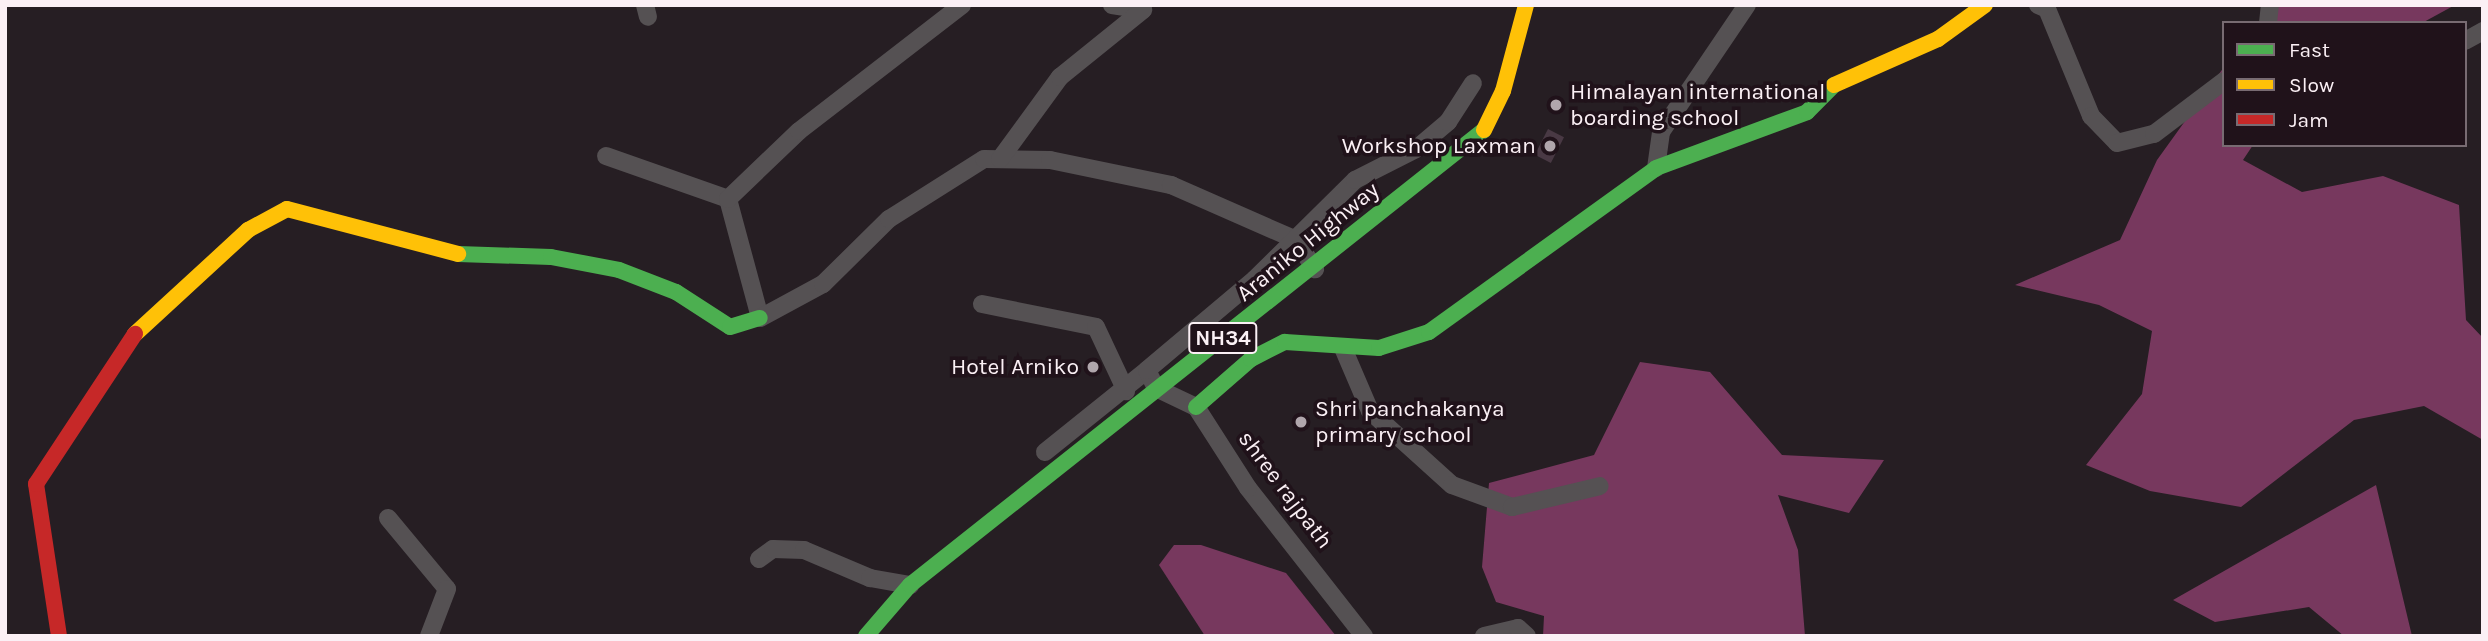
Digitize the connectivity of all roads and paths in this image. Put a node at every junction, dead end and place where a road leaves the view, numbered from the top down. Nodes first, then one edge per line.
1 (962, 5) edge
2 (1112, 5) edge
3 (1526, 5) edge
4 (1746, 5) edge
5 (1985, 5) edge
6 (2038, 5) edge
7 (2483, 31) edge
8 (2467, 40) edge
9 (1473, 83) dead end
10 (2222, 83) edge
11 (606, 156) dead end
12 (1000, 159) junction
13 (1656, 168) junction
14 (728, 199) junction
15 (1296, 240) junction
16 (1315, 269) junction
17 (982, 304) dead end
18 (760, 318) junction
19 (1343, 348) junction
20 (1147, 370) junction
21 (1156, 388) junction
22 (1126, 391) junction
23 (1196, 407) junction
24 (1045, 452) dead end
25 (1600, 486) dead end
26 (388, 518) dead end
27 (759, 559) dead end
28 (910, 585) junction
29 (59, 636) edge
30 (429, 636) edge
31 (866, 636) edge
32 (1364, 636) edge
33 (1484, 636) edge
34 (1527, 636) edge

1 - 14 street
2 - 12 street
3 - 16 main road, Araniko Highway / NH34
4 - 13 street
5 - 13 main road
6 - 10 street
7 - 8 street
9 - 15 street
11 - 14 street
12 - 15 street
12 - 18 street
13 - 19 main road
14 - 18 street
15 - 16 street
15 - 20 street
16 - 21 main road, Araniko Highway / NH34
17 - 22 street
18 - 29 main road
19 - 23 main road
19 - 25 street
20 - 21 street
20 - 22 street
21 - 23 street
21 - 28 main road, Araniko Highway / NH34
22 - 24 street
23 - 32 street, shree rajpath
26 - 30 street
27 - 28 street
28 - 31 main road, Araniko Highway / NH34
33 - 34 street

